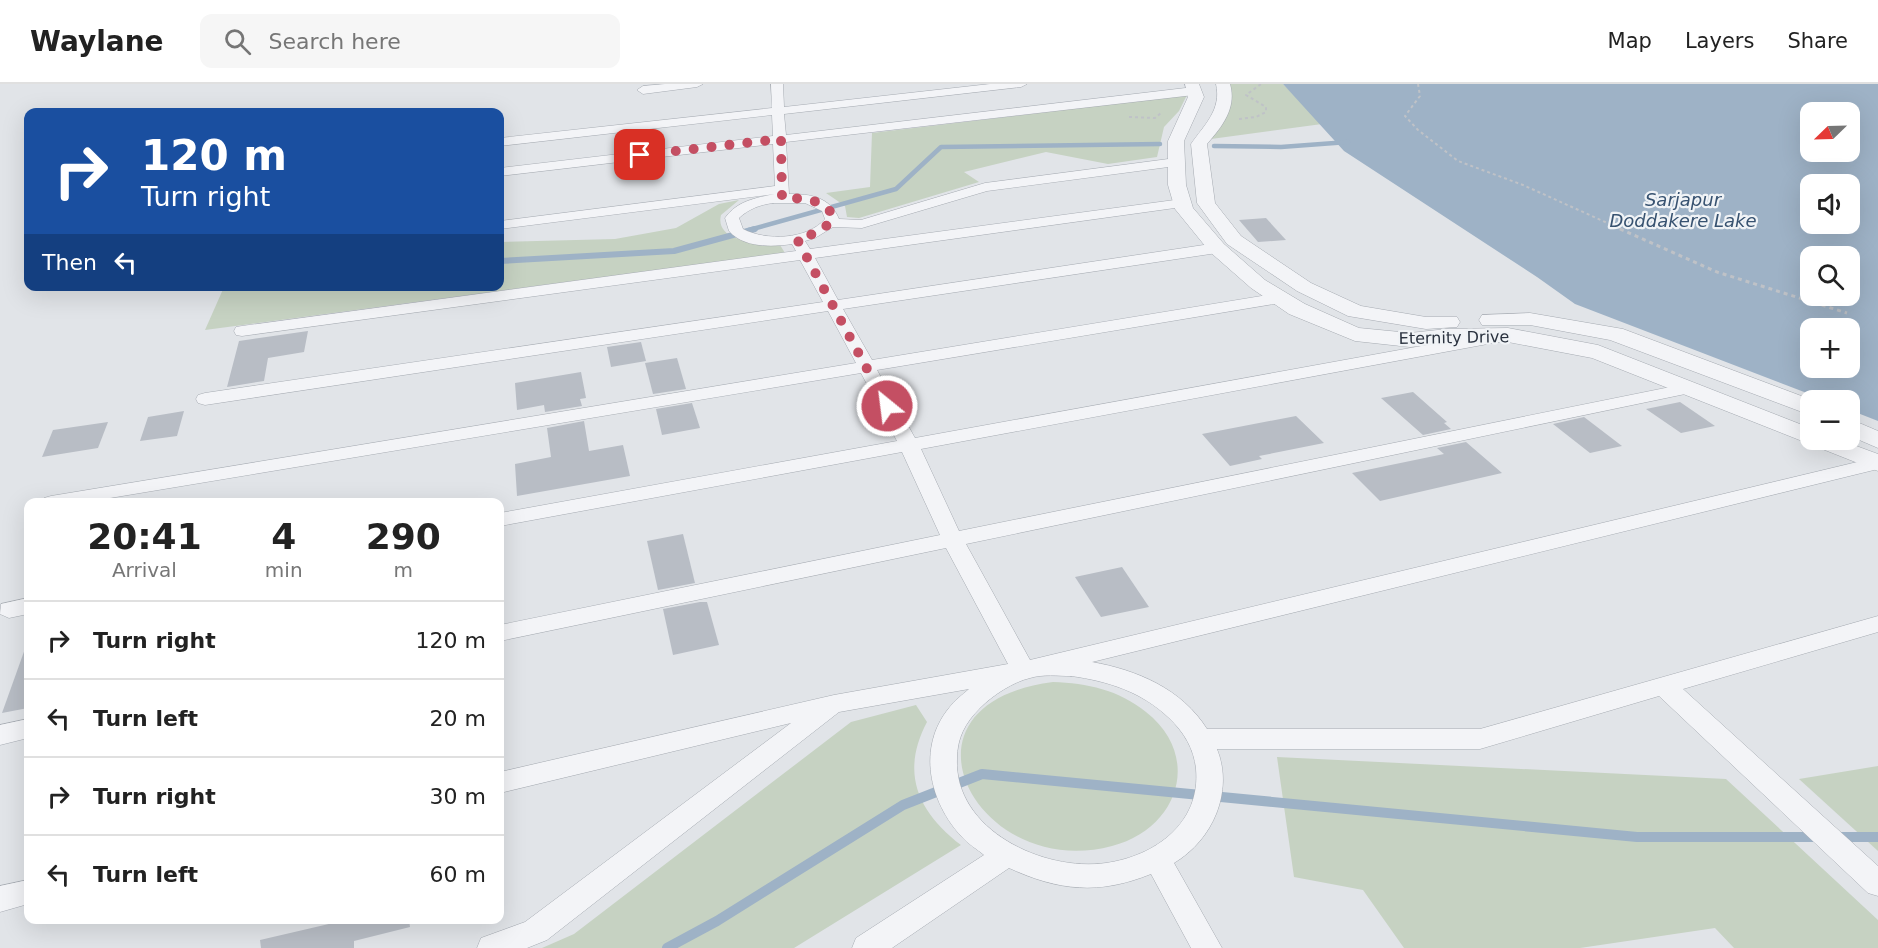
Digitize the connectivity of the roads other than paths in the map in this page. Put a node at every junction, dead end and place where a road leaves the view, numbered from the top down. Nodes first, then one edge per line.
1 (697, 84) edge
2 (777, 84) edge
3 (1021, 84) edge
4 (1223, 84) edge
5 (1193, 87) edge
6 (643, 90) dead end
7 (779, 111) junction
8 (781, 139) junction
9 (504, 142) edge
10 (1176, 162) junction
11 (504, 172) edge
12 (781, 194) junction
13 (1182, 203) junction
14 (831, 223) junction
15 (504, 225) edge
16 (801, 247) junction
17 (1217, 248) junction
18 (1280, 298) junction
19 (833, 305) junction
20 (242, 331) dead end
21 (1508, 335) junction
22 (866, 367) junction
23 (1690, 388) junction
24 (205, 399) dead end
25 (1800, 404) edge
26 (1860, 431) edge
27 (1800, 432) edge
28 (1878, 441) edge
29 (909, 445) junction
30 (1845, 450) edge
31 (1878, 463) edge
32 (75, 498) edge
33 (504, 519) edge
34 (953, 541) junction
35 (1878, 624) edge
36 (504, 632) edge
37 (1023, 670) junction
38 (1664, 686) junction
39 (834, 704) junction
40 (24, 730) edge
41 (0, 735) edge
42 (1199, 739) junction
43 (504, 781) edge
44 (1006, 855) junction
45 (1158, 860) junction
46 (1878, 884) edge
47 (24, 893) edge
48 (0, 899) edge
49 (492, 948) edge
50 (867, 948) edge
51 (1207, 948) edge

1 - 6 street
2 - 7 street
3 - 7 street
4 - 25 street, Eternity Drive
5 - 8 street
5 - 10 street, Eternity Drive
7 - 8 street
7 - 9 street
8 - 11 street
8 - 12 street
10 - 13 street, Eternity Drive
10 - 14 street
12 - 14 street
12 - 15 street
12 - 16 street
13 - 16 street
13 - 17 street, Eternity Drive
14 - 16 street
16 - 19 street
16 - 20 street
17 - 18 street, Eternity Drive
17 - 19 street
18 - 21 street, Eternity Drive
18 - 22 street
19 - 22 street
19 - 24 street
21 - 23 street, Eternity Drive
21 - 29 street
22 - 29 street
22 - 32 street
23 - 27 street, Eternity Drive
23 - 34 street
26 - 28 street
29 - 33 street
29 - 34 street
30 - 31 street
31 - 37 street
34 - 36 street
34 - 37 street
35 - 38 street
37 - 39 street
37 - 42 street
37 - 44 street
38 - 42 street
38 - 46 street
39 - 43 street
39 - 49 street
40 - 41 street
42 - 45 street
44 - 45 street
44 - 50 street
45 - 51 street
47 - 48 street

